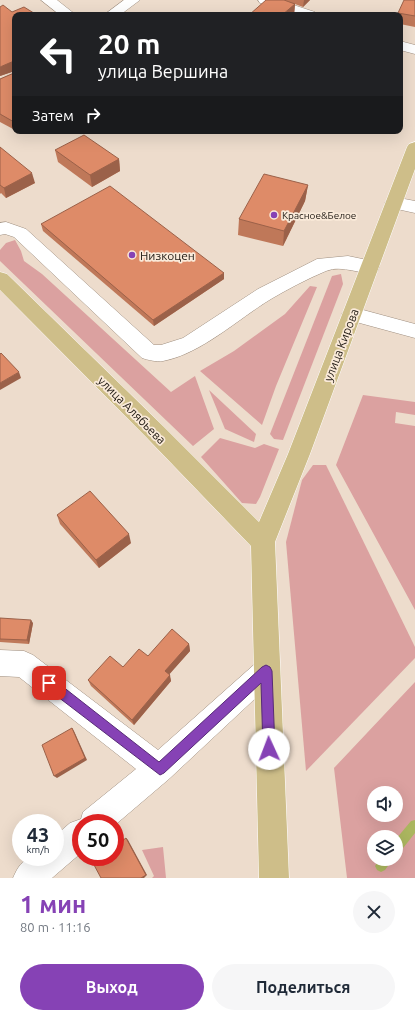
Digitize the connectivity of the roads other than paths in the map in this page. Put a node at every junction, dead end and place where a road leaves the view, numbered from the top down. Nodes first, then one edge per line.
1 (48, 0) edge
2 (133, 0) edge
3 (265, 0) edge
4 (65, 12) edge
5 (115, 12) edge
6 (301, 12) edge
7 (403, 46) edge
8 (415, 50) edge
9 (415, 147) edge
10 (394, 203) junction
11 (415, 207) edge
12 (0, 229) edge
13 (370, 267) junction
14 (0, 279) edge
15 (352, 314) junction
16 (415, 331) edge
17 (264, 542) junction
18 (0, 663) edge
19 (266, 671) junction
20 (160, 769) junction
21 (105, 814) edge
22 (72, 841) edge
23 (273, 843) junction
24 (64, 848) edge
25 (42, 866) edge
26 (28, 878) edge
27 (274, 878) edge
28 (279, 878) edge

1 - 4 street
2 - 5 street
3 - 6 street
7 - 8 street
9 - 10 main road, улица Кирова
10 - 11 street
10 - 13 main road, улица Кирова
12 - 13 street
13 - 15 main road, улица Кирова
14 - 17 main road, улица Алябьева
15 - 16 street
15 - 17 main road, улица Кирова
17 - 19 main road
18 - 20 street
19 - 20 street
19 - 23 main road
20 - 21 street
22 - 24 street
23 - 27 main road
23 - 28 main road
25 - 26 street

